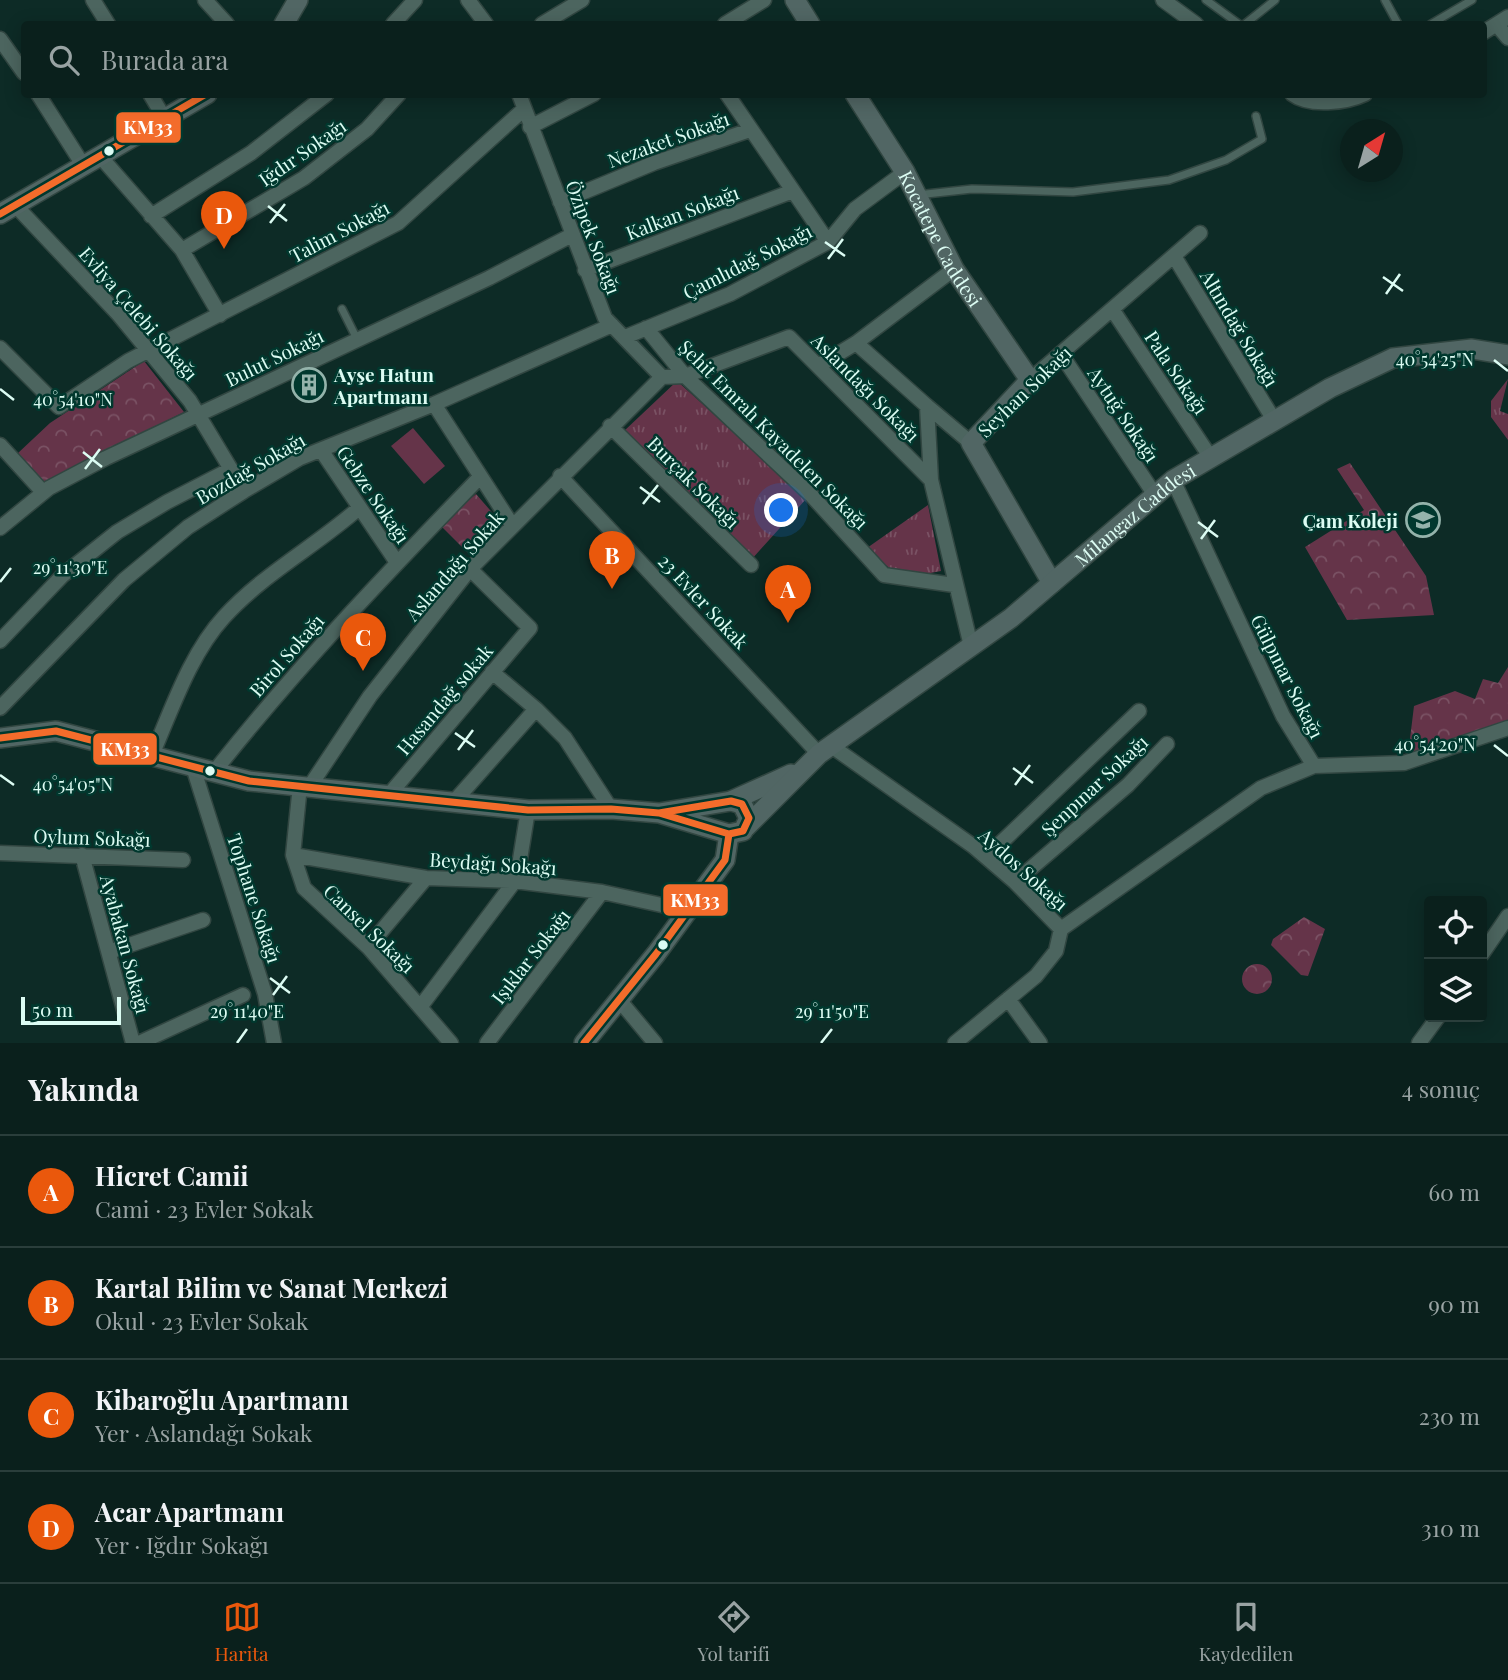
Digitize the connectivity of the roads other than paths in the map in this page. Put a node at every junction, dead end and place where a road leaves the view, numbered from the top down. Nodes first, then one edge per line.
1 (93, 0) edge
2 (205, 0) edge
3 (298, 0) edge
4 (415, 0) edge
5 (468, 0) edge
6 (764, 0) edge
7 (795, 0) edge
8 (1163, 0) edge
9 (1206, 0) edge
10 (1275, 0) edge
11 (1385, 0) edge
12 (1472, 0) edge
13 (572, 2) edge
14 (106, 21) edge
15 (224, 21) edge
16 (286, 21) edge
17 (396, 21) edge
18 (478, 21) edge
19 (546, 21) edge
20 (730, 21) edge
21 (808, 21) edge
22 (1192, 21) edge
23 (1235, 21) edge
24 (1249, 21) edge
25 (1396, 21) edge
26 (1436, 21) edge
27 (1503, 21) edge
28 (1487, 30) edge
29 (1508, 37) edge
30 (0, 39) edge
31 (21, 69) edge
32 (41, 98) edge
33 (152, 98) edge
34 (200, 98) edge
35 (322, 98) edge
36 (395, 98) edge
37 (520, 98) edge
38 (586, 98) edge
39 (730, 98) edge
40 (858, 98) edge
41 (1297, 98) edge
42 (1357, 98) edge
43 (523, 110) junction
44 (1256, 116) dead end
45 (165, 119) junction
46 (530, 127) junction
47 (750, 130) junction
48 (91, 160) junction
49 (905, 173) junction
50 (793, 191) junction
51 (917, 195) junction
52 (560, 202) junction
53 (7, 210) edge
54 (151, 216) junction
55 (1200, 233) dead end
56 (572, 235) junction
57 (828, 242) junction
58 (182, 250) junction
59 (1174, 256) junction
60 (954, 269) junction
61 (584, 270) junction
62 (342, 309) dead end
63 (1112, 309) junction
64 (220, 315) junction
65 (612, 325) junction
66 (646, 328) junction
67 (625, 337) junction
68 (357, 339) junction
69 (856, 343) junction
70 (0, 348) edge
71 (149, 350) junction
72 (1060, 354) junction
73 (1508, 355) edge
74 (818, 366) junction
75 (662, 376) junction
76 (685, 376) junction
77 (1030, 380) junction
78 (434, 404) junction
79 (927, 406) junction
80 (199, 414) junction
81 (1273, 421) junction
82 (610, 426) junction
83 (971, 443) junction
84 (0, 445) edge
85 (321, 450) junction
86 (1211, 458) junction
87 (231, 469) junction
88 (560, 476) junction
89 (480, 477) junction
90 (931, 480) junction
91 (1173, 481) junction
92 (244, 491) junction
93 (43, 492) junction
94 (1154, 495) junction
95 (359, 508) junction
96 (512, 525) junction
97 (0, 528) edge
98 (396, 561) junction
99 (751, 565) dead end
100 (470, 569) junction
101 (1052, 583) junction
102 (954, 585) junction
103 (0, 641) edge
104 (971, 646) junction
105 (492, 672) junction
106 (0, 708) edge
107 (536, 709) junction
108 (1139, 711) dead end
109 (1508, 728) edge
110 (0, 738) edge
111 (1167, 744) dead end
112 (825, 749) junction
113 (152, 755) junction
114 (1314, 766) junction
115 (193, 767) junction
116 (802, 769) junction
117 (214, 772) junction
118 (305, 786) junction
119 (388, 796) junction
120 (727, 802) junction
121 (452, 804) junction
122 (611, 809) junction
123 (528, 810) junction
124 (659, 813) junction
125 (733, 831) junction
126 (0, 853) edge
127 (82, 855) junction
128 (293, 855) junction
129 (986, 857) junction
130 (183, 860) dead end
131 (426, 878) junction
132 (514, 881) junction
133 (1015, 882) junction
134 (602, 892) junction
135 (689, 911) junction
136 (1508, 916) edge
137 (203, 920) dead end
138 (1062, 929) junction
139 (368, 947) junction
140 (1487, 947) edge
141 (108, 953) junction
142 (243, 995) dead end
143 (1009, 999) junction
144 (620, 1001) junction
145 (421, 1006) junction
146 (1434, 1022) edge
147 (133, 1043) edge
148 (139, 1043) edge
149 (274, 1043) edge
150 (450, 1043) edge
151 (487, 1043) edge
152 (584, 1043) edge
153 (655, 1043) edge
154 (955, 1043) edge
155 (1040, 1043) edge
156 (1419, 1043) edge

1 - 14 street
2 - 15 street
3 - 16 street
4 - 17 street
5 - 18 street
6 - 20 street
7 - 21 street
8 - 22 street
9 - 23 lane
10 - 24 lane
11 - 25 lane
12 - 26 lane
13 - 19 street
27 - 28 street
27 - 29 street
30 - 31 street
32 - 48 street
33 - 45 street
34 - 45 street
35 - 54 street
36 - 58 street, Iğdır Sokağı
37 - 43 street, Özipek Sokağı
38 - 46 street
39 - 47 street
40 - 49 street, Kocatepe Caddesi
41 - 42 street
43 - 46 street, Özipek Sokağı
43 - 64 street, Talim Sokağı
44 - 51 lane
45 - 48 street
46 - 52 street, Özipek Sokağı
47 - 50 street
47 - 52 street, Nezaket Sokağı
48 - 53 street
48 - 54 street
49 - 51 street, Kocatepe Caddesi
49 - 57 street, Çamlıdağ Sokağı
50 - 57 street
50 - 61 street, Kalkan Sokağı
51 - 60 street, Kocatepe Caddesi
52 - 56 street, Özipek Sokağı
53 - 71 street, Evliya Çelebi Sokağı
54 - 58 street
55 - 59 street, Seyhan Sokağı
56 - 61 street, Özipek Sokağı
56 - 68 street, Bulut Sokağı
57 - 66 street, Çamlıdağ Sokağı
58 - 64 street
59 - 63 street, Seyhan Sokağı
59 - 81 street, Altındağ Sokağı
60 - 69 street
60 - 77 street, Kocatepe Caddesi
61 - 65 street, Özipek Sokağı
62 - 68 lane
63 - 72 street, Seyhan Sokağı
63 - 86 street, Pala Sokağı
64 - 71 street, Talim Sokağı
65 - 67 street, Özipek Sokağı
65 - 78 street, Bozdağ Sokağı
66 - 67 street, Çamlıdağ Sokağı
66 - 76 street, Şehit Emrah Kayadelen Sokağı
67 - 75 street, Özipek Sokağı
68 - 80 street, Bulut Sokağı
69 - 74 street
69 - 79 street
70 - 71 street, Talim Sokağı
71 - 80 street, Evliya Çelebi Sokağı
72 - 77 street, Seyhan Sokağı
72 - 94 street, Aytuğ Sokağı
73 - 81 street, Milangaz Caddesi
74 - 76 street, Aslandağı Sokağı
74 - 90 street, Aslandağı Sokağı
75 - 76 street, Aslandağı Sokağı
75 - 82 street
76 - 102 street, Şehit Emrah Kayadelen Sokağı
77 - 83 street, Seyhan Sokağı
78 - 85 street, Bozdağ Sokağı
78 - 89 street
79 - 83 street
79 - 90 street
80 - 87 street, Evliya Çelebi Sokağı
80 - 93 street, Bulut Sokağı
81 - 86 street, Milangaz Caddesi
82 - 88 street
82 - 99 street, Burçak Sokağı
83 - 101 street, Seyhan Sokağı
84 - 93 street
85 - 92 street, Bozdağ Sokağı
85 - 95 street, Gebze Sokağı
86 - 91 street, Milangaz Caddesi
87 - 92 street, Evliya Çelebi Sokağı
87 - 103 street
88 - 96 street, Aslandağı Sokak
88 - 112 street, 23 Evler Sokak
89 - 96 street
89 - 98 street, Birol Sokağı
90 - 102 street
91 - 94 street, Milangaz Caddesi
91 - 114 street, Gülpınar Sokağı
92 - 106 street, Bozdağ Sokağı
93 - 97 street, Bulut Sokağı
94 - 101 street, Milangaz Caddesi
95 - 98 street, Gebze Sokağı
95 - 113 street
96 - 100 street, Aslandağı Sokak
98 - 117 street, Birol Sokağı
100 - 105 street, Hasandağ sokak
100 - 118 street, Aslandağı Sokak
101 - 104 street, Milangaz Caddesi
102 - 104 street
104 - 112 street, Milangaz Caddesi
105 - 107 street
105 - 119 street, Hasandağ sokak
107 - 121 street
107 - 122 street
108 - 129 street
109 - 114 street
110 - 113 street, Milangaz Caddesi
111 - 133 street, Şenpınar Sokağı
112 - 116 street, Milangaz Caddesi
112 - 129 street, Aydos Sokağı
113 - 115 street, Milangaz Caddesi
114 - 138 street, Gülpınar Sokağı
115 - 117 street, Milangaz Caddesi
115 - 149 street, Tophane Sokağı
116 - 120 street, Milangaz Caddesi
116 - 125 street, Milangaz Caddesi
117 - 118 street, Milangaz Caddesi
118 - 119 street, Milangaz Caddesi
118 - 128 street, Cansel Sokağı
119 - 121 street, Milangaz Caddesi
120 - 124 street, Milangaz Caddesi
120 - 125 street
120 - 125 street
121 - 123 street, Milangaz Caddesi
122 - 123 street, Milangaz Caddesi
122 - 124 street, Milangaz Caddesi
123 - 132 street
124 - 125 street, Milangaz Caddesi
125 - 135 street
126 - 127 street, Oylum Sokağı
127 - 130 street, Oylum Sokağı
127 - 141 street, Ayabakan Sokağı
128 - 131 street, Beydağı Sokağı
128 - 139 street, Cansel Sokağı
129 - 133 street, Aydos Sokağı
131 - 132 street, Beydağı Sokağı
131 - 139 street
132 - 134 street, Beydağı Sokağı
132 - 145 street
133 - 138 street, Aydos Sokağı
134 - 135 street, Beydağı Sokağı
134 - 151 street, Işıklar Sokağı
135 - 144 street
136 - 140 street
137 - 141 street
138 - 143 street, Aydos Sokağı
139 - 145 street, Cansel Sokağı
141 - 147 street, Ayabakan Sokağı
142 - 148 street
143 - 154 street, Aydos Sokağı
143 - 155 street
144 - 152 street
144 - 153 street
145 - 150 street, Cansel Sokağı
146 - 156 street

